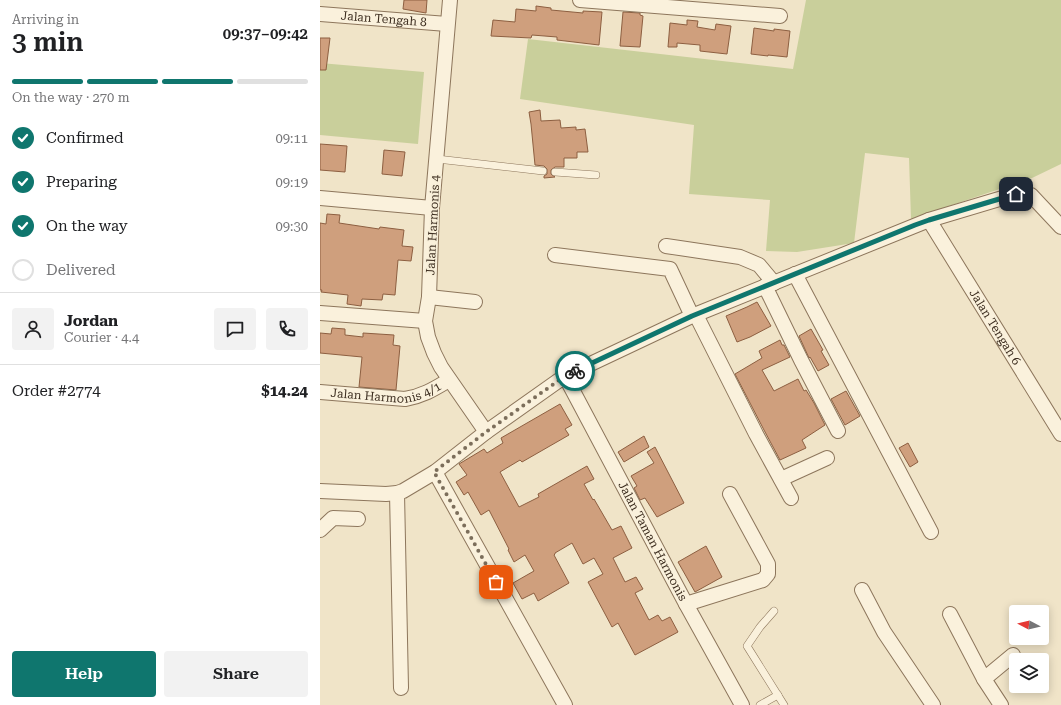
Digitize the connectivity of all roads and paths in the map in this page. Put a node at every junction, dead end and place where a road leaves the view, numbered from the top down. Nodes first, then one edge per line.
1 (450, 0) edge
2 (580, 0) edge
3 (320, 14) edge
4 (780, 16) dead end
5 (447, 24) junction
6 (437, 159) junction
7 (543, 171) dead end
8 (556, 172) dead end
9 (596, 175) dead end
10 (320, 198) edge
11 (432, 208) junction
12 (929, 220) junction
13 (1061, 227) edge
14 (666, 246) dead end
15 (555, 256) dead end
16 (795, 274) junction
17 (770, 284) junction
18 (429, 297) junction
19 (475, 302) dead end
20 (320, 313) edge
21 (694, 315) junction
22 (425, 321) junction
23 (565, 376) junction
24 (449, 380) junction
25 (320, 392) edge
26 (838, 431) dead end
27 (486, 432) junction
28 (1061, 434) edge
29 (827, 458) dead end
30 (434, 472) junction
31 (781, 479) junction
32 (320, 491) edge
33 (397, 493) junction
34 (730, 494) dead end
35 (792, 498) dead end
36 (358, 519) dead end
37 (320, 530) edge
38 (931, 532) dead end
39 (862, 590) dead end
40 (686, 604) junction
41 (774, 612) dead end
42 (950, 614) dead end
43 (1009, 658) edge
44 (984, 679) junction
45 (401, 688) dead end
46 (778, 695) junction
47 (565, 705) edge
48 (742, 705) edge
49 (760, 705) edge
50 (784, 705) edge
51 (933, 705) edge
52 (1001, 705) edge

1 - 5 street, Jalan Harmonis 4
2 - 4 street
3 - 5 street, Jalan Tengah 8
5 - 6 street, Jalan Harmonis 4
6 - 7 lane
6 - 11 street, Jalan Harmonis 4
8 - 9 lane
10 - 11 street
11 - 18 street, Jalan Harmonis 4
12 - 13 street
12 - 16 street
12 - 28 street, Jalan Tengah 6
14 - 17 street
15 - 21 street
16 - 17 street
16 - 38 street
17 - 21 street
17 - 26 street
18 - 19 street
18 - 22 street, Jalan Harmonis 4
20 - 22 street
21 - 23 street
21 - 31 street
22 - 24 street, Jalan Harmonis 4
23 - 27 street
23 - 40 street, Jalan Taman Harmonis
24 - 25 street, Jalan Harmonis 4/1
24 - 27 street, Jalan Harmonis 4
27 - 30 street
29 - 31 street
30 - 33 street
30 - 47 street
31 - 35 street
32 - 33 street
33 - 45 street
34 - 40 street
36 - 37 street
39 - 51 street
40 - 48 street, Jalan Taman Harmonis
41 - 46 lane
42 - 44 street
43 - 44 street
44 - 52 street
46 - 49 lane
46 - 50 lane

